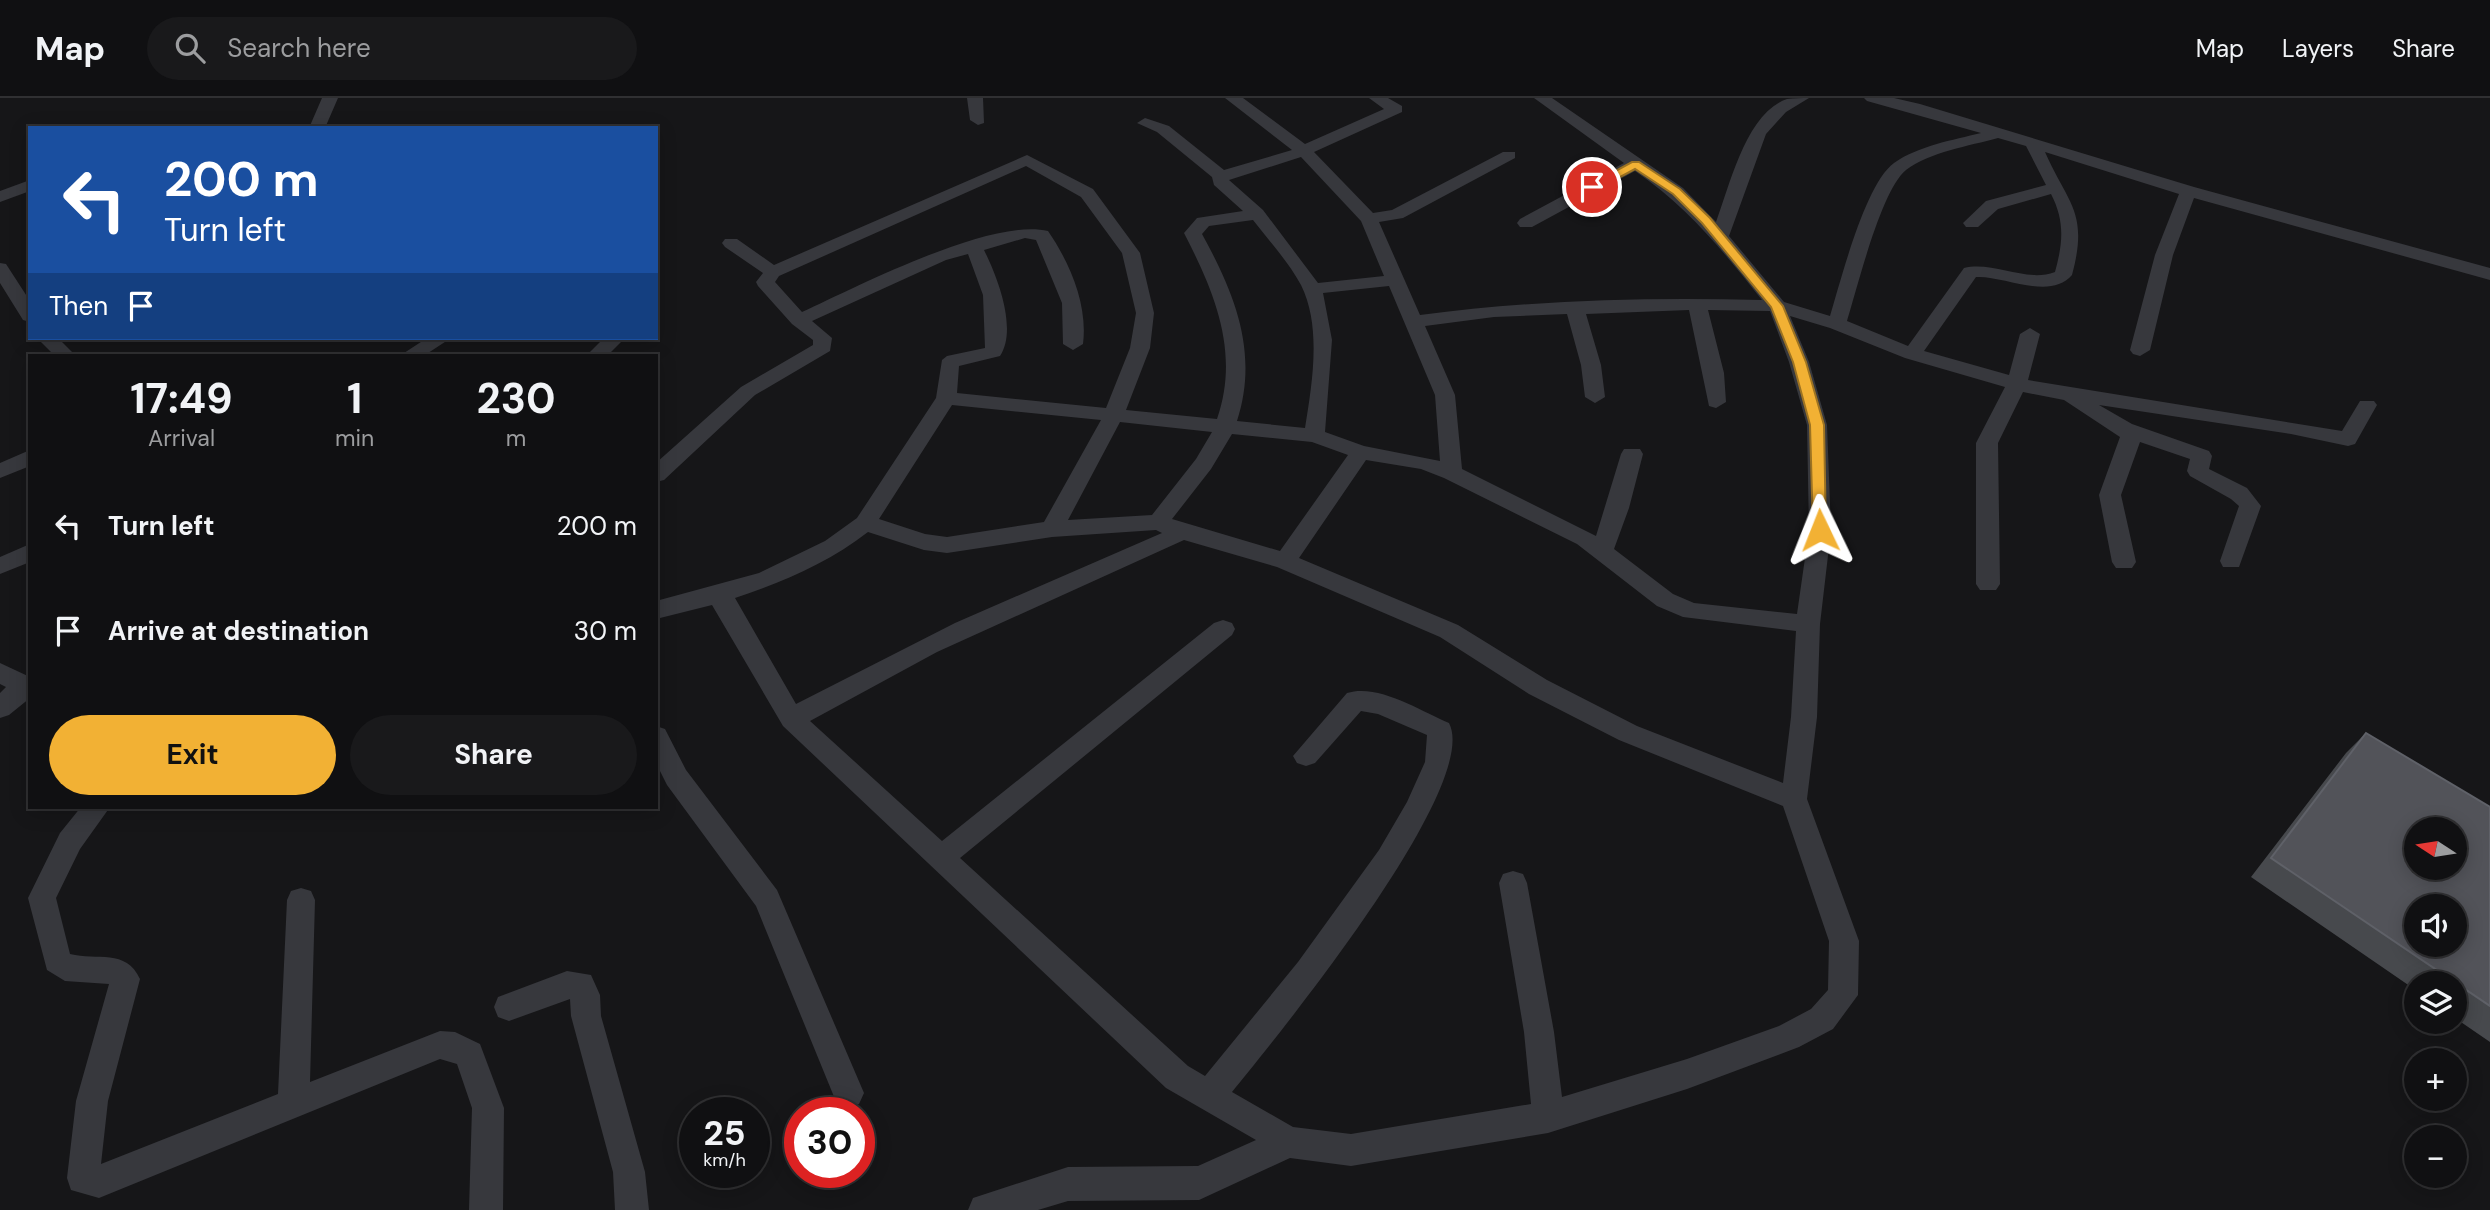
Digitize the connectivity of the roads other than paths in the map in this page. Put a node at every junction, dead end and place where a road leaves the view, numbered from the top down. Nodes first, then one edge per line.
1 (330, 98) edge
2 (975, 98) edge
3 (1233, 98) edge
4 (1377, 98) edge
5 (1542, 98) edge
6 (1801, 98) edge
7 (1872, 98) edge
8 (978, 120) dead end
9 (1145, 123) dead end
10 (318, 126) edge
11 (2000, 132) junction
12 (2032, 142) junction
13 (1304, 151) junction
14 (1509, 155) dead end
15 (1635, 164) junction
16 (1221, 176) junction
17 (28, 186) edge
18 (2057, 187) junction
19 (2188, 191) junction
20 (0, 197) edge
21 (1256, 214) junction
22 (1369, 219) junction
23 (1527, 223) dead end
24 (1972, 223) dead end
25 (1720, 236) junction
26 (731, 243) dead end
27 (974, 248) junction
28 (0, 268) edge
29 (773, 272) junction
30 (2490, 274) edge
31 (1396, 280) junction
32 (1312, 289) junction
33 (1697, 304) junction
34 (1777, 306) junction
35 (1575, 309) junction
36 (28, 313) edge
37 (799, 320) junction
38 (1413, 322) junction
39 (1837, 324) junction
40 (2030, 334) dead end
41 (49, 340) edge
42 (437, 340) edge
43 (613, 340) edge
44 (1073, 344) dead end
45 (2140, 350) dead end
46 (64, 354) edge
47 (413, 354) edge
48 (598, 354) edge
49 (1912, 354) junction
50 (2017, 384) junction
51 (2064, 394) junction
52 (1595, 397) dead end
53 (946, 398) junction
54 (1716, 402) dead end
55 (2367, 405) dead end
56 (1114, 415) junction
57 (1225, 426) junction
58 (2125, 429) junction
59 (1314, 436) junction
60 (1361, 452) junction
61 (1632, 454) dead end
62 (28, 458) edge
63 (0, 471) edge
64 (658, 473) edge
65 (1452, 473) junction
66 (1157, 522) junction
67 (865, 523) junction
68 (1052, 529) junction
69 (1181, 532) junction
70 (1602, 549) junction
71 (28, 553) edge
72 (1285, 561) junction
73 (2231, 561) dead end
74 (2124, 562) dead end
75 (0, 566) edge
76 (1988, 584) dead end
77 (722, 594) junction
78 (658, 610) edge
79 (1808, 624) junction
80 (1223, 629) dead end
81 (0, 673) edge
82 (27, 687) edge
83 (0, 708) edge
84 (792, 719) junction
85 (658, 740) edge
86 (1306, 756) dead end
87 (1794, 799) junction
88 (95, 809) edge
89 (943, 856) junction
90 (1513, 883) dead end
91 (302, 900) dead end
92 (509, 1007) dead end
93 (848, 1093) dead end
94 (1210, 1094) junction
95 (293, 1105) junction
96 (1548, 1116) junction
97 (1289, 1142) junction
98 (486, 1210) edge
99 (632, 1210) edge
100 (985, 1210) edge

1 - 10 street
2 - 8 street
3 - 13 street
4 - 13 street
5 - 15 street
6 - 25 street
7 - 11 street
9 - 16 street
11 - 12 street
11 - 39 street
12 - 18 street
12 - 19 street
13 - 16 street
13 - 22 street
14 - 22 street
15 - 23 street
15 - 25 street
16 - 21 street
17 - 20 street
18 - 24 street
18 - 49 street
19 - 30 street
19 - 45 street
21 - 32 street
21 - 57 street
22 - 31 street
25 - 34 street
26 - 29 street
27 - 37 street
27 - 44 street
27 - 53 street
28 - 36 street
29 - 37 street
29 - 56 street
31 - 32 street
31 - 38 street
32 - 59 street
33 - 34 street
33 - 35 street
33 - 54 street
34 - 39 street
34 - 79 street
35 - 38 street
35 - 52 street
37 - 64 street
38 - 65 street
39 - 49 street
40 - 50 street
41 - 46 street
42 - 47 street
43 - 48 street
49 - 50 street
50 - 51 street
50 - 76 street
51 - 55 street
51 - 58 street
53 - 56 street
53 - 67 street
56 - 57 street
56 - 68 street
57 - 59 street
57 - 66 street
58 - 73 street
58 - 74 street
59 - 60 street
60 - 65 street
60 - 72 street
61 - 70 street
62 - 63 street
65 - 70 street
66 - 68 street
66 - 69 street
67 - 68 street
67 - 77 street
69 - 72 street
69 - 84 street
70 - 79 street
71 - 75 street
72 - 87 street
77 - 78 street
77 - 84 street
79 - 87 street
80 - 89 street
81 - 82 street
82 - 83 street
84 - 89 street
85 - 93 street
86 - 94 street
87 - 96 street
88 - 95 street
89 - 94 street
90 - 96 street
91 - 95 street
92 - 99 street
94 - 97 street
95 - 98 street
96 - 97 street
97 - 100 street

